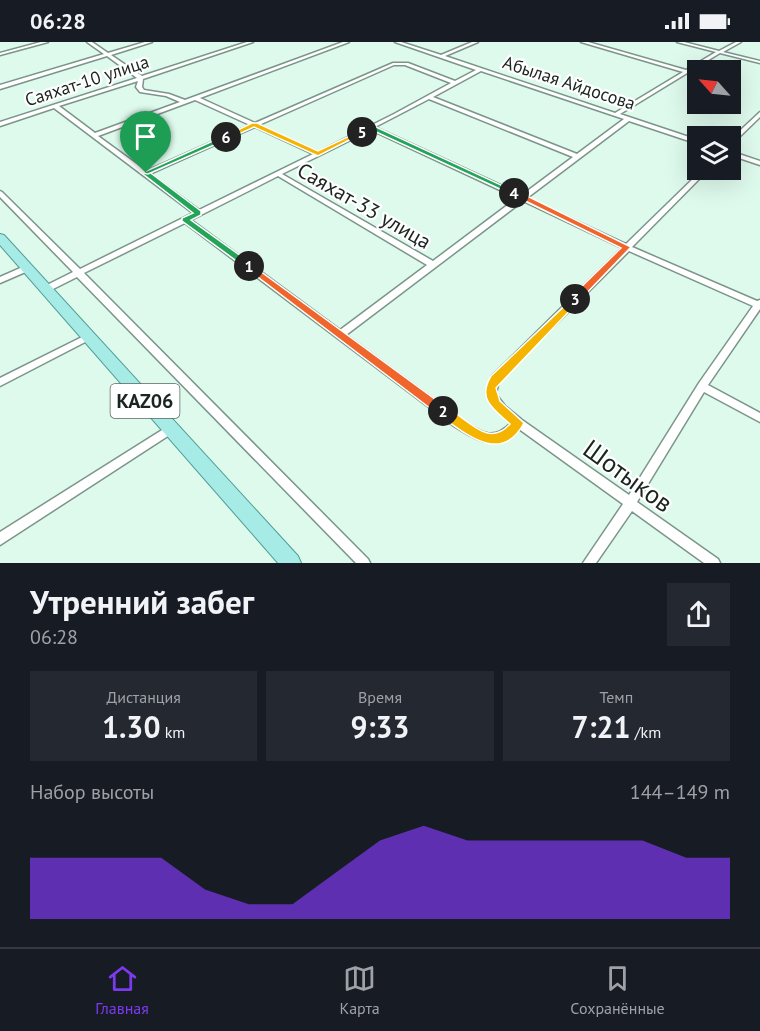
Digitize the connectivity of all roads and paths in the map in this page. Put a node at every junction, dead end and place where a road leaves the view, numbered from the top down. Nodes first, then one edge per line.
1 (46, 42) edge
2 (89, 42) edge
3 (150, 42) edge
4 (251, 42) edge
5 (347, 42) edge
6 (397, 42) edge
7 (476, 42) edge
8 (583, 42) edge
9 (679, 42) edge
10 (739, 42) edge
11 (719, 52) junction
12 (0, 54) edge
13 (108, 54) junction
14 (440, 57) junction
15 (760, 62) edge
16 (480, 70) junction
17 (685, 72) junction
18 (141, 78) junction
19 (455, 83) junction
20 (0, 87) edge
21 (429, 97) junction
22 (196, 98) junction
23 (185, 102) junction
24 (55, 106) junction
25 (616, 114) junction
26 (760, 114) edge
27 (629, 118) junction
28 (0, 124) edge
29 (254, 125) junction
30 (372, 128) junction
31 (741, 133) edge
32 (95, 135) junction
33 (687, 138) edge
34 (318, 154) junction
35 (578, 157) junction
36 (741, 157) edge
37 (760, 163) edge
38 (146, 173) junction
39 (278, 174) junction
40 (695, 180) edge
41 (0, 193) edge
42 (524, 197) junction
43 (198, 213) junction
44 (185, 219) junction
45 (0, 238) edge
46 (627, 247) junction
47 (433, 265) junction
48 (27, 268) junction
49 (79, 273) junction
50 (0, 280) edge
51 (46, 289) junction
52 (760, 305) edge
53 (341, 334) junction
54 (88, 337) junction
55 (0, 382) edge
56 (702, 386) junction
57 (760, 418) edge
58 (518, 423) junction
59 (170, 429) junction
60 (629, 505) junction
61 (0, 539) edge
62 (284, 561) edge
63 (364, 563) edge
64 (589, 563) edge
65 (714, 563) edge

1 - 12 street
2 - 13 street
3 - 13 street
4 - 18 street, Саяхат-10 улица
5 - 22 street
6 - 14 street, Абылая Айдосова
7 - 14 street
8 - 17 street
9 - 11 street
10 - 11 street
11 - 15 street
11 - 17 street
13 - 18 street
13 - 20 street
14 - 16 street, Абылая Айдосова
16 - 19 street
16 - 25 street, Абылая Айдосова
17 - 25 street
18 - 23 street
18 - 24 street, Саяхат-10 улица
19 - 21 street
19 - 29 street
21 - 30 street
21 - 35 street
22 - 23 street
22 - 29 street
23 - 32 street
24 - 28 street, Саяхат-10 улица
24 - 32 street
25 - 27 street, Абылая Айдосова
26 - 31 street
27 - 33 street, Абылая Айдосова
27 - 35 street
29 - 34 street
29 - 38 street
30 - 34 street
30 - 42 street
32 - 38 street
34 - 39 street
35 - 42 street
36 - 37 street
38 - 43 street
39 - 43 street
39 - 47 street, Саяхат-33 улица
40 - 46 street
41 - 49 street
42 - 46 street
42 - 47 street
43 - 44 street
44 - 49 street
44 - 53 street
45 - 48 main road, KAZ06
46 - 52 street
46 - 58 street, Шотыков
47 - 53 street
48 - 50 street
48 - 51 main road, KAZ06
49 - 51 street
49 - 63 street
51 - 54 main road, KAZ06
52 - 56 street
53 - 58 street
54 - 55 street
54 - 59 main road, KAZ06
56 - 57 street
56 - 60 street
58 - 60 street, Шотыков
59 - 61 street
59 - 62 main road, KAZ06
60 - 64 street
60 - 65 street, Шотыков

